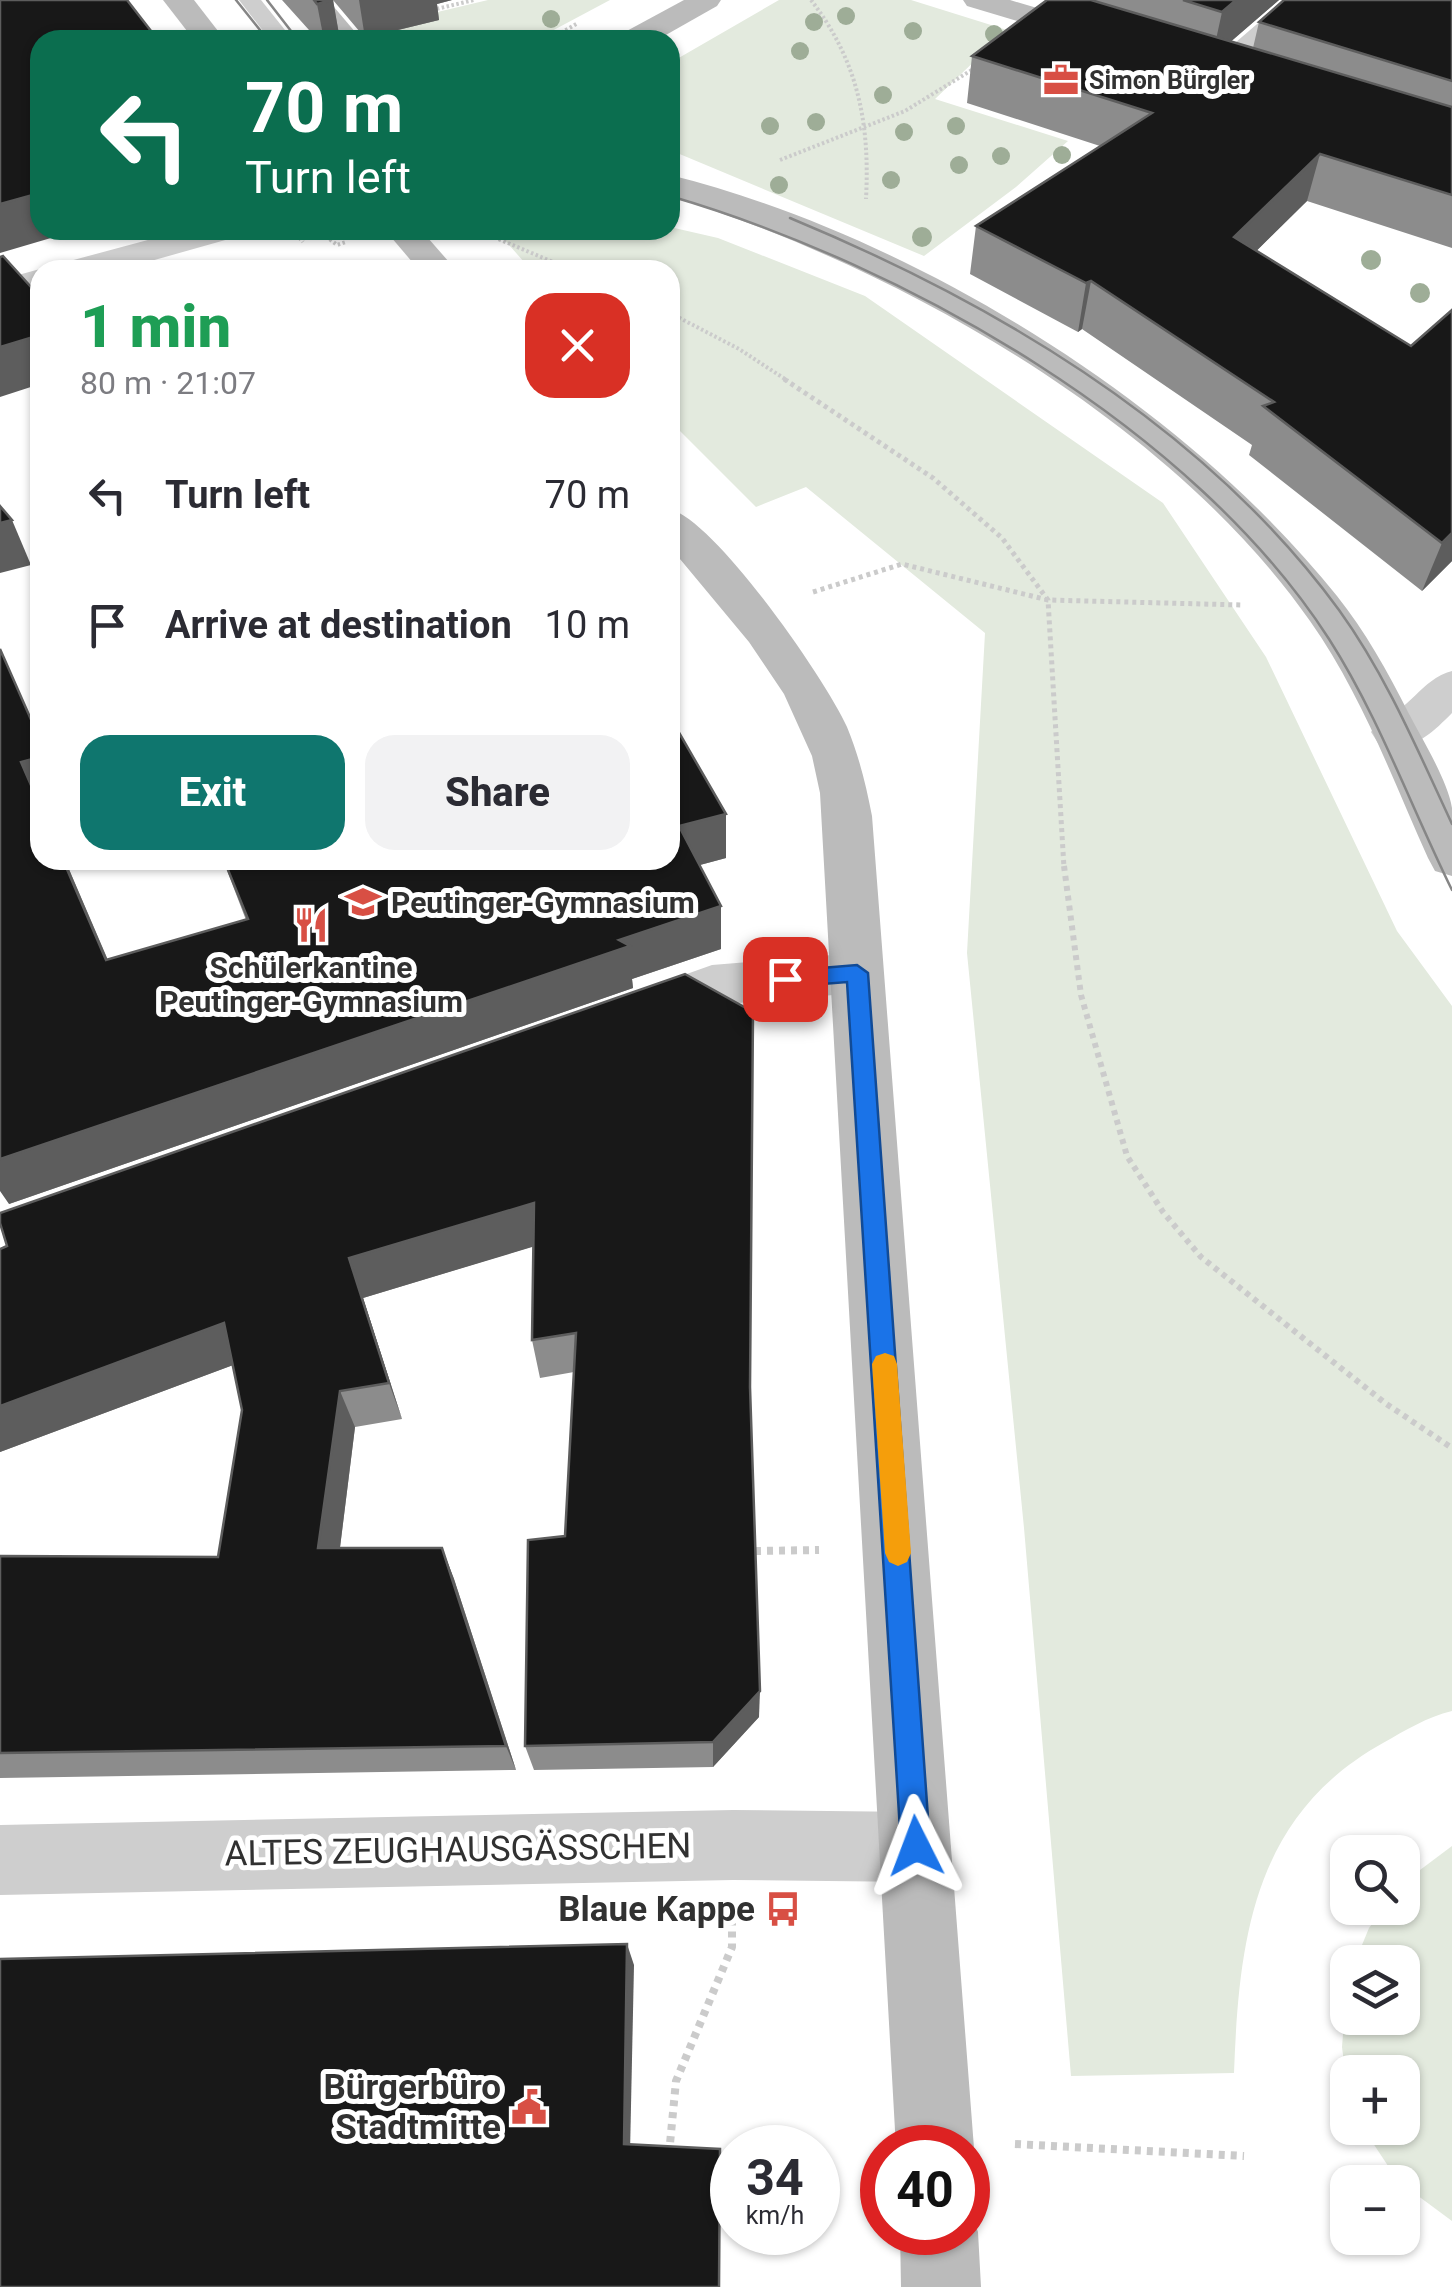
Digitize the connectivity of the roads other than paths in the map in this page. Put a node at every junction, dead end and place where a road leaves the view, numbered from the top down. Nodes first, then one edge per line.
1 (178, 0) edge
2 (250, 0) edge
3 (312, 0) edge
4 (706, 0) edge
5 (978, 0) edge
6 (1303, 0) edge
7 (202, 30) edge
8 (274, 30) edge
9 (338, 30) edge
10 (652, 30) edge
11 (1132, 47) edge
12 (1184, 63) edge
13 (1219, 74) junction
14 (1256, 85) edge
15 (683, 192) edge
16 (188, 240) edge
17 (411, 240) edge
18 (114, 260) edge
19 (429, 260) edge
20 (30, 283) edge
21 (0, 292) edge
22 (680, 534) edge
23 (1452, 686) edge
24 (1394, 732) junction
25 (1452, 858) edge
26 (857, 973) junction
27 (600, 1024) edge
28 (916, 1846) junction
29 (0, 1860) edge
30 (934, 2125) edge
31 (940, 2255) edge
32 (941, 2287) edge

1 - 7 street
2 - 8 lane
3 - 9 street
4 - 10 street
5 - 11 street
6 - 13 street
12 - 13 street
13 - 14 street
15 - 24 street
16 - 18 street
17 - 19 street
20 - 21 street
22 - 26 street
23 - 24 street
24 - 25 street
26 - 27 street
26 - 28 street
28 - 29 street, ALTES ZEUGHAUSGÄSSCHEN
28 - 30 street
31 - 32 street

